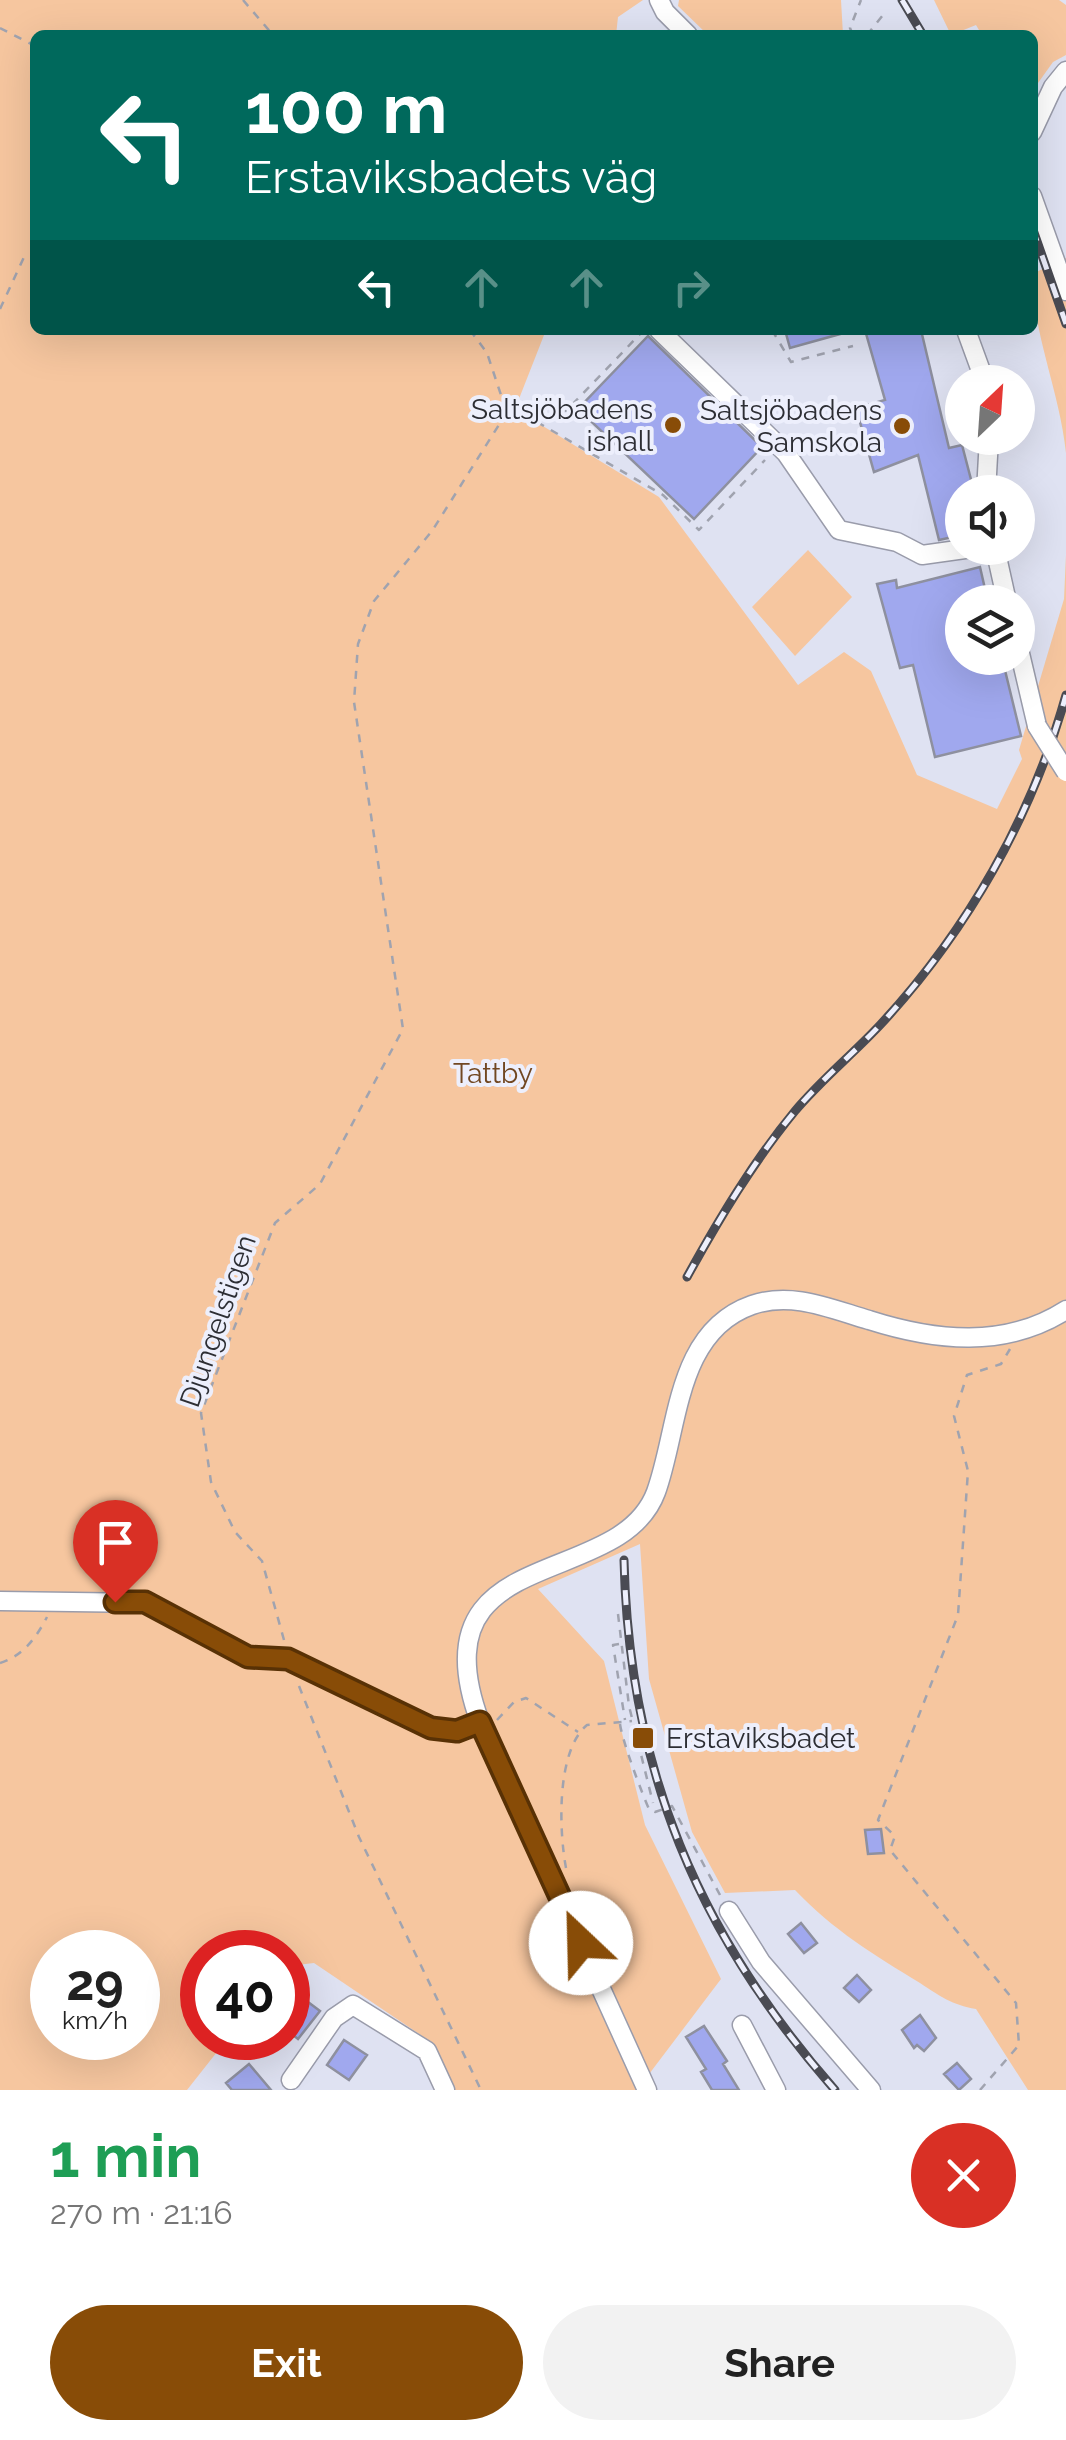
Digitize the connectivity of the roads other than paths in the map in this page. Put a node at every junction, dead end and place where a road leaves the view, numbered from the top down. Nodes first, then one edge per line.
1 (659, 0) edge
2 (684, 30) edge
3 (1066, 72) edge
4 (1038, 119) edge
5 (1038, 213) edge
6 (1066, 291) edge
7 (665, 335) edge
8 (968, 335) edge
9 (979, 365) edge
10 (945, 551) edge
11 (1025, 675) edge
12 (1066, 772) edge
13 (1066, 1310) edge
14 (0, 1601) edge
15 (486, 1724) junction
16 (729, 1911) road end
17 (742, 2025) dead end
18 (291, 2080) dead end
19 (445, 2090) edge
20 (648, 2090) edge
21 (776, 2090) edge
22 (871, 2090) edge

1 - 2 street
3 - 4 street
5 - 6 street
7 - 10 street
8 - 9 street
11 - 12 street, bridge
13 - 15 street
14 - 15 street
15 - 20 street
16 - 22 street
17 - 21 street
18 - 19 street

